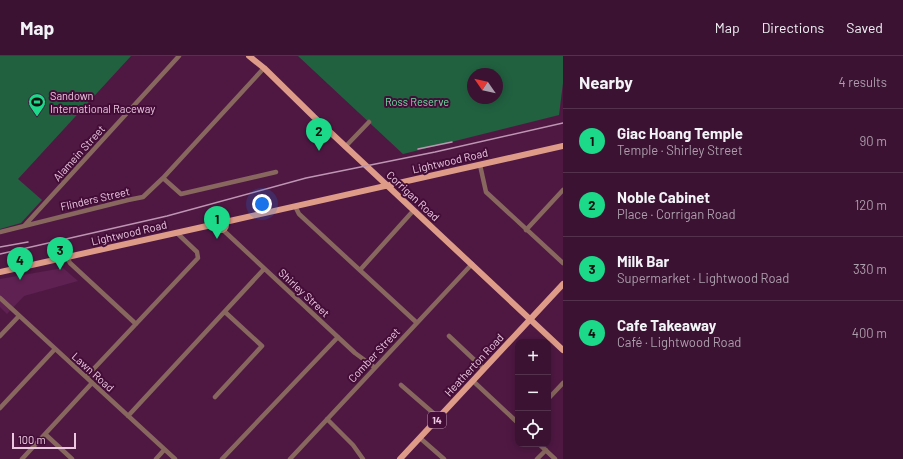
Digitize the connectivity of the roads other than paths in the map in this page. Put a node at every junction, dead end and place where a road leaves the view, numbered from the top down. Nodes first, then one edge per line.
1 (179, 56) edge
2 (249, 56) edge
3 (264, 68) junction
4 (369, 122) dead end
5 (563, 146) edge
6 (345, 147) junction
7 (480, 165) junction
8 (276, 172) dead end
9 (163, 178) junction
10 (387, 186) junction
11 (563, 190) edge
12 (295, 206) junction
13 (414, 211) junction
14 (225, 222) junction
15 (216, 224) junction
16 (25, 226) junction
17 (222, 230) junction
18 (526, 230) junction
19 (0, 232) edge
20 (177, 233) junction
21 (67, 257) junction
22 (563, 263) edge
23 (472, 264) junction
24 (264, 269) junction
25 (360, 270) junction
26 (0, 272) edge
27 (563, 284) edge
28 (0, 298) edge
29 (224, 312) junction
30 (19, 316) junction
31 (530, 319) junction
32 (416, 322) junction
33 (136, 324) junction
34 (0, 336) edge
35 (449, 336) dead end
36 (338, 337) junction
37 (55, 349) junction
38 (563, 350) edge
39 (374, 368) junction
40 (484, 369) junction
41 (86, 377) junction
42 (473, 381) junction
43 (92, 383) junction
44 (563, 383) edge
45 (401, 385) dead end
46 (214, 396) dead end
47 (551, 396) edge
48 (0, 408) edge
49 (128, 416) junction
50 (439, 418) junction
51 (327, 419) junction
52 (515, 420) edge
53 (45, 434) junction
54 (420, 438) junction
55 (542, 447) edge
56 (164, 450) junction
57 (546, 450) junction
58 (22, 459) edge
59 (72, 459) edge
60 (156, 459) edge
61 (175, 459) edge
62 (222, 459) edge
63 (290, 459) edge
64 (363, 459) edge
65 (400, 459) edge
66 (444, 459) edge
67 (537, 459) edge
68 (555, 459) edge

1 - 16 street, Alamein Street
2 - 3 main road, Corrigan Road
3 - 6 main road, Corrigan Road
3 - 9 street, Flinders Street
4 - 6 street
5 - 7 main road, Lightwood Road
6 - 10 main road, Corrigan Road
7 - 10 main road, Lightwood Road
7 - 18 street
8 - 9 street
9 - 16 street, Flinders Street
10 - 12 main road, Lightwood Road
10 - 13 main road, Corrigan Road
11 - 18 street
12 - 14 main road, Lightwood Road
12 - 25 street
13 - 23 main road, Corrigan Road
13 - 25 street
14 - 15 main road
14 - 17 main road
15 - 17 main road
15 - 20 main road, Lightwood Road
16 - 19 street, Flinders Street
17 - 24 street, Shirley Street
18 - 22 street
20 - 21 main road, Lightwood Road
20 - 33 street
21 - 26 main road, Lightwood Road
21 - 33 street
23 - 31 main road, Corrigan Road
23 - 32 street, Comber Street
24 - 29 street
24 - 36 street, Shirley Street
25 - 32 street
27 - 31 main road, Heatherton Road / 14
28 - 30 street, Lawn Road
29 - 46 street
29 - 49 street
30 - 34 street
30 - 37 street, Lawn Road
31 - 38 main road, Corrigan Road
31 - 40 main road, Heatherton Road / 14
32 - 39 street, Comber Street
33 - 41 street
35 - 40 street
36 - 39 street, Shirley Street
36 - 62 street
37 - 41 street, Lawn Road
37 - 48 street
39 - 51 street, Comber Street
40 - 42 main road, Heatherton Road / 14
41 - 43 street, Lawn Road
42 - 50 main road, Heatherton Road / 14
42 - 52 street
43 - 49 street, Lawn Road
43 - 53 street
44 - 47 street
45 - 50 street
49 - 56 street, Lawn Road
50 - 54 main road, Heatherton Road / 14
51 - 63 street, Comber Street
51 - 64 street
53 - 58 street
53 - 59 street
54 - 65 main road, Heatherton Road / 14
54 - 66 street
55 - 57 street
56 - 60 street
56 - 61 street, Lawn Road
57 - 67 street
57 - 68 street

